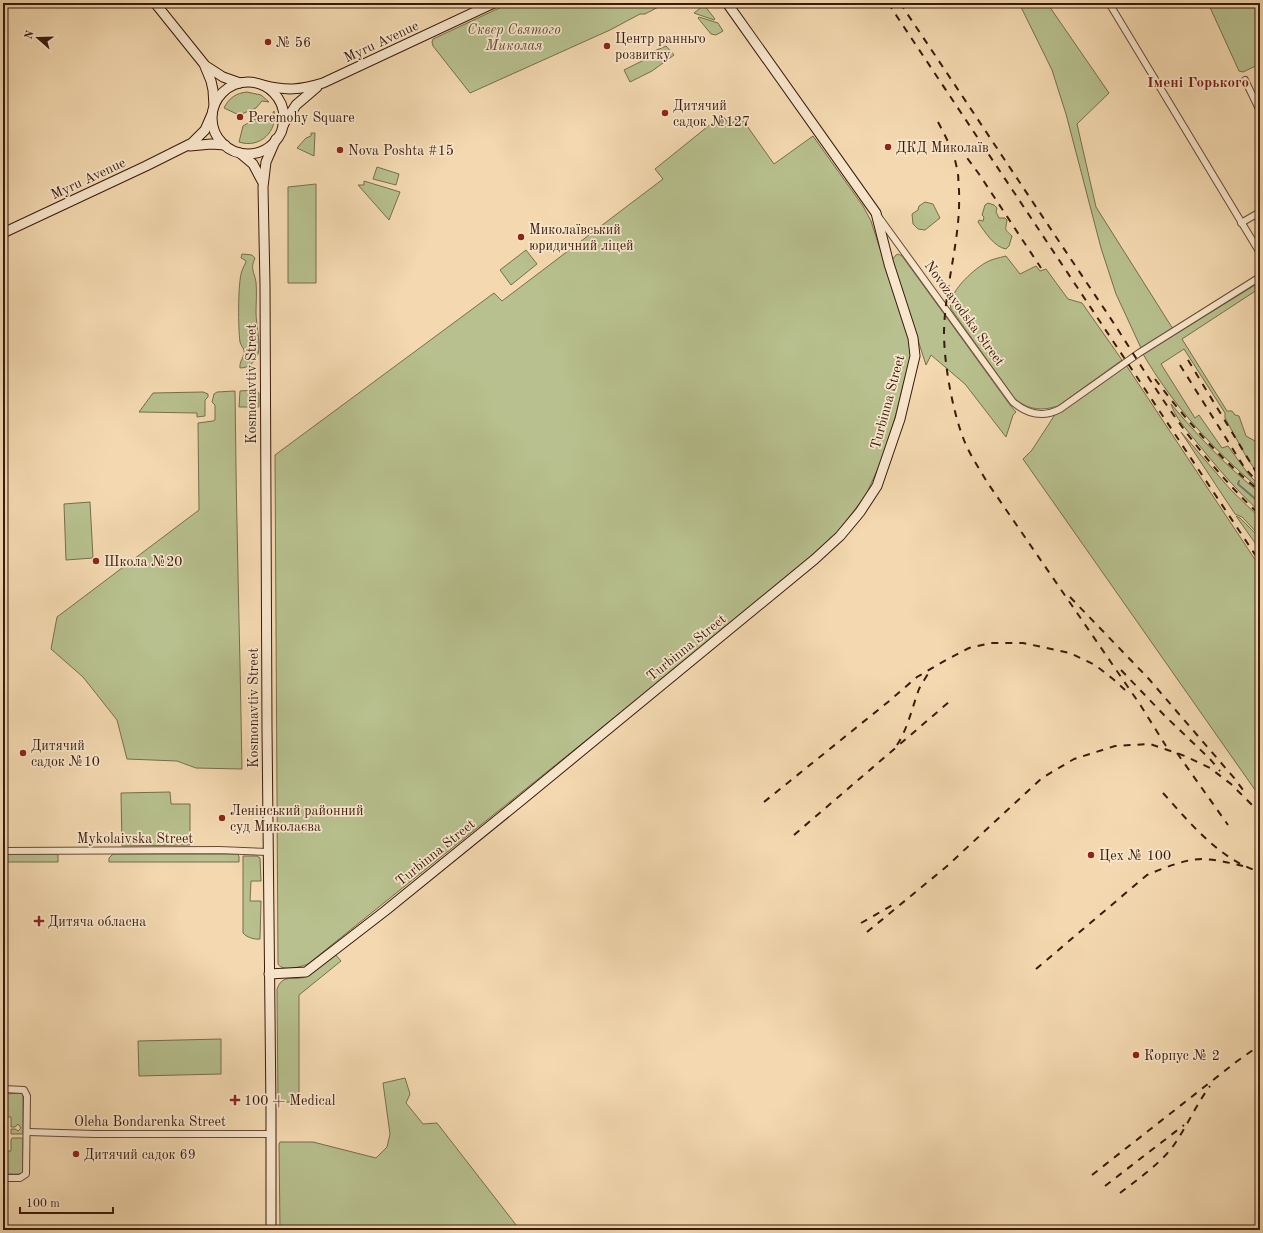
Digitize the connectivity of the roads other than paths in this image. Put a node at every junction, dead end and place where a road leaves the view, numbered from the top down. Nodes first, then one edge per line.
1 (155, 3) edge
2 (494, 3) edge
3 (727, 3) edge
4 (1109, 3) edge
5 (204, 64) junction
6 (1245, 80) dead end
7 (240, 83) junction
8 (323, 83) junction
9 (263, 85) junction
10 (213, 111) junction
11 (1260, 111) edge
12 (282, 127) junction
13 (276, 139) junction
14 (225, 145) junction
15 (184, 147) junction
16 (239, 152) junction
17 (263, 187) junction
18 (1260, 212) edge
19 (876, 213) junction
20 (1241, 223) junction
21 (3, 232) edge
22 (1260, 253) edge
23 (1260, 277) edge
24 (3, 851) edge
25 (268, 852) junction
26 (269, 974) junction
27 (3, 1089) edge
28 (28, 1132) junction
29 (272, 1134) junction
30 (3, 1178) edge
31 (271, 1230) edge

1 - 5 main road
2 - 8 main road, Myru Avenue
3 - 19 main road, Novozavodska Street
4 - 20 street
5 - 7 main road
5 - 10 main road
6 - 11 street
7 - 9 main road
7 - 10 main road
8 - 9 main road, Myru Avenue
8 - 12 main road, Myru Avenue
9 - 12 main road
10 - 14 main road
10 - 15 main road, Myru Avenue
12 - 13 main road
13 - 16 main road
13 - 17 main road, Kosmonavtiv Street
14 - 15 main road, Myru Avenue
14 - 16 main road
15 - 21 main road, Myru Avenue
16 - 17 main road, Kosmonavtiv Street
17 - 25 main road, Kosmonavtiv Street
18 - 20 street
19 - 23 street, Novozavodska Street
19 - 26 main road, Turbinna Street
20 - 22 street
24 - 25 street, Mykolaivska Street
25 - 26 main road, Kosmonavtiv Street
26 - 29 main road, Kosmonavtiv Street
27 - 28 street
28 - 29 street, Oleha Bondarenka Street
28 - 30 street
29 - 31 main road, Kosmonavtiv Street

